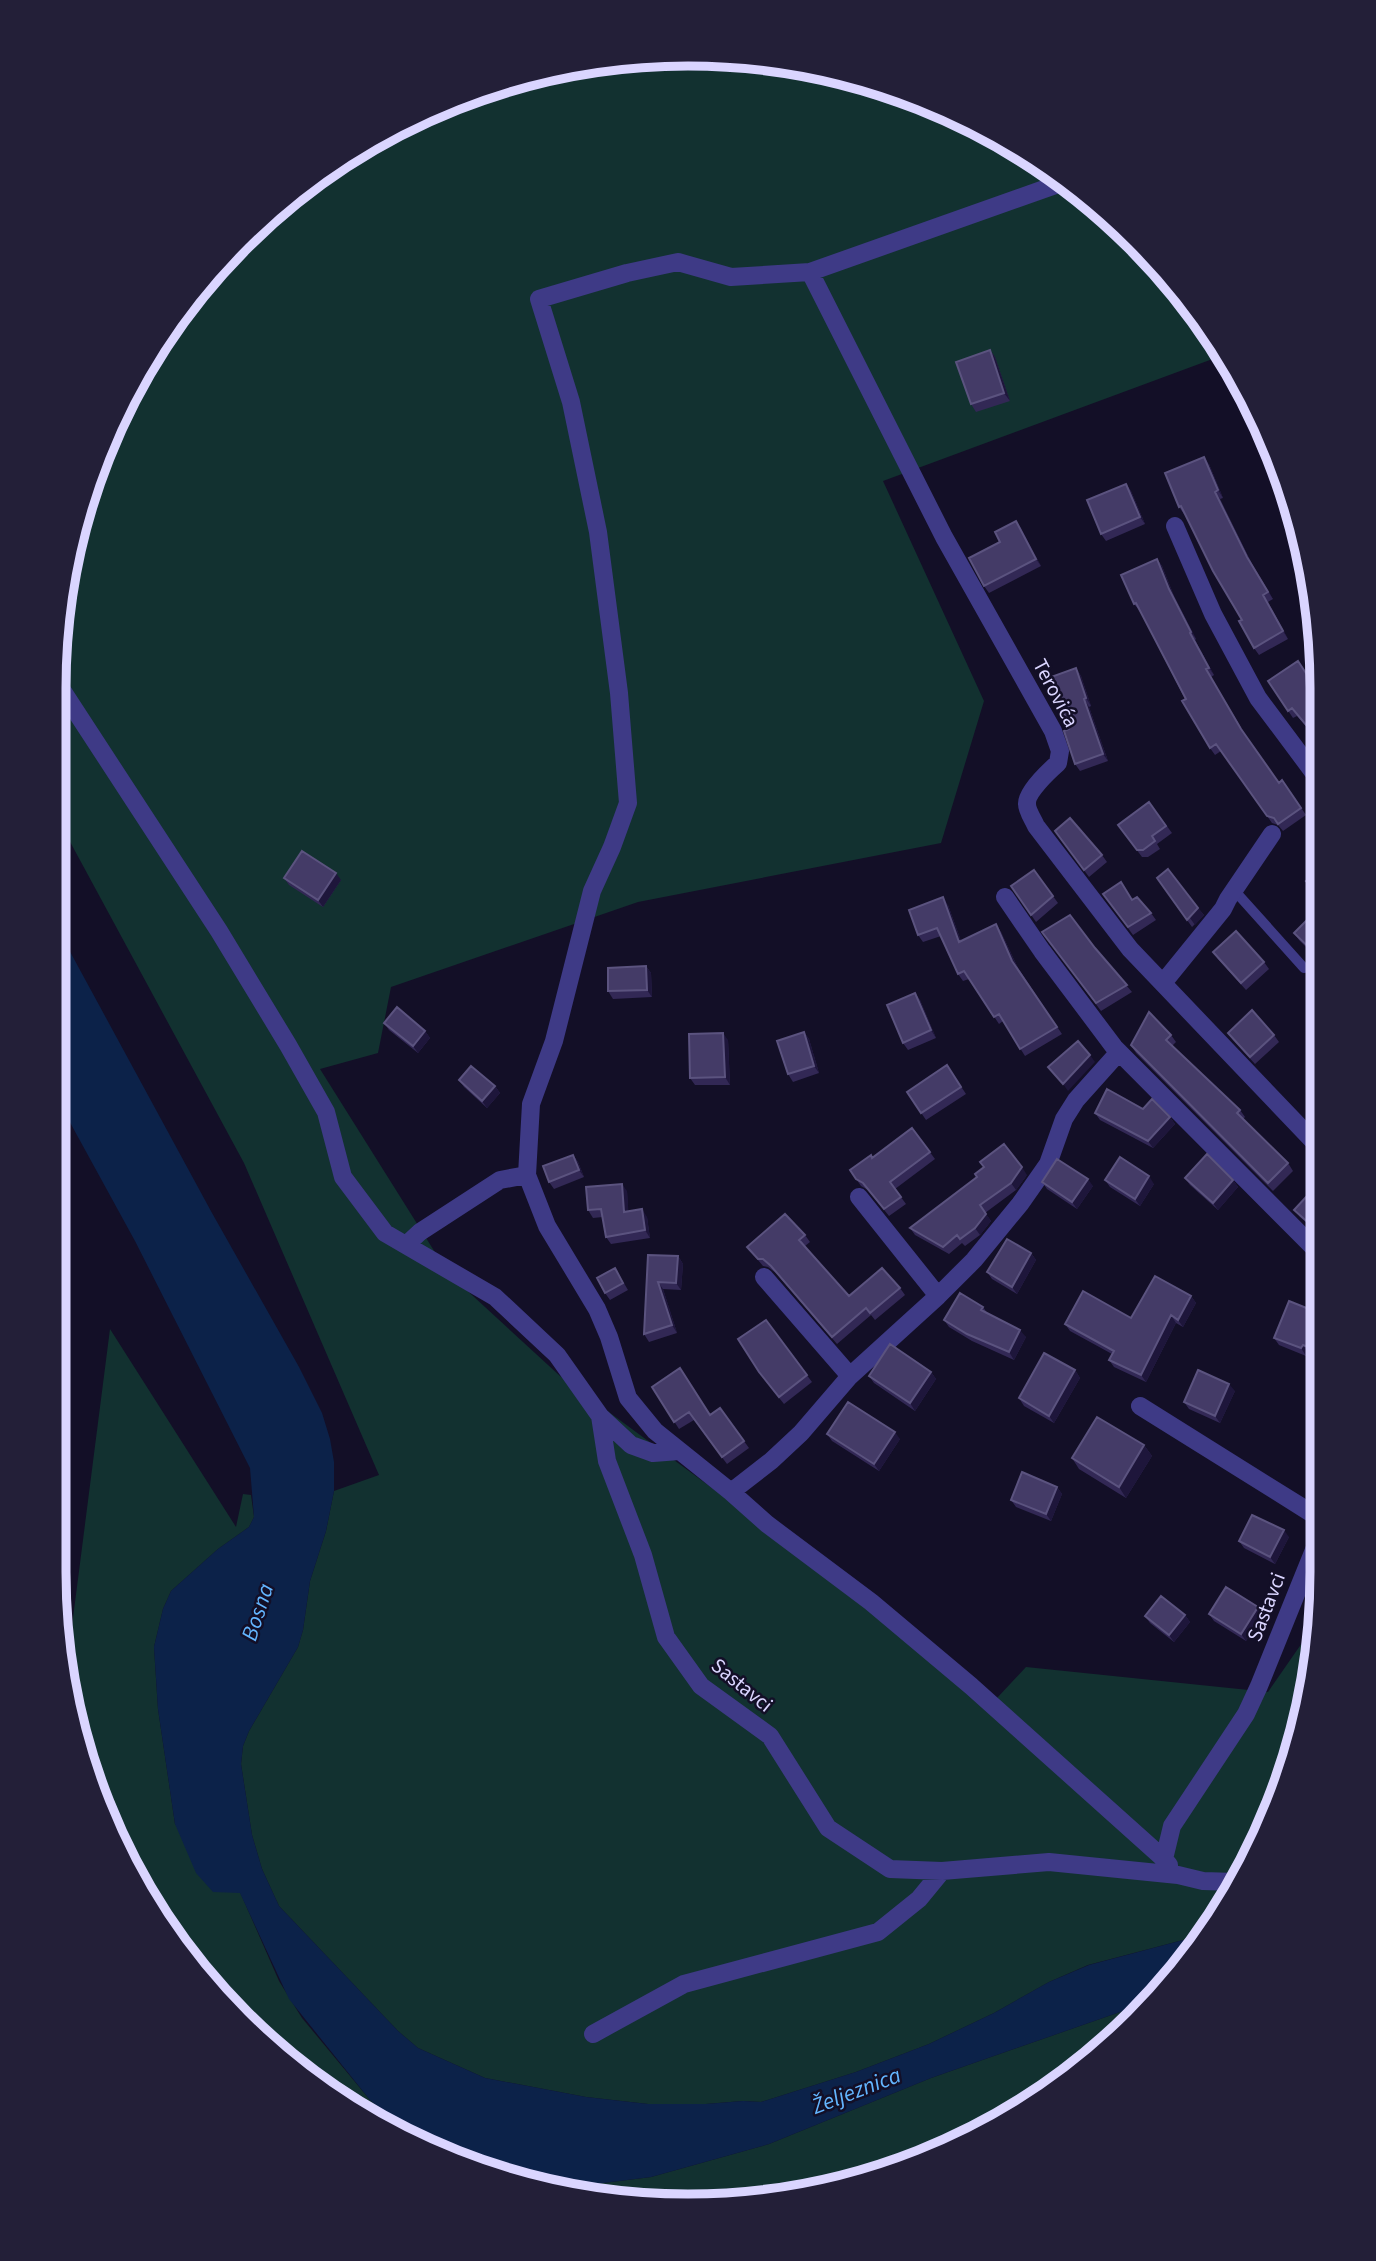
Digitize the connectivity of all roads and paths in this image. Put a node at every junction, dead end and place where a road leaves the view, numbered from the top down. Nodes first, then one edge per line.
1 (1054, 186) edge
2 (810, 272) junction
3 (1175, 526) dead end
4 (66, 696) edge
5 (1310, 768) edge
6 (1272, 834) dead end
7 (1234, 890) junction
8 (1005, 897) dead end
9 (1304, 968) dead end
10 (1163, 983) junction
11 (1119, 1052) junction
12 (1310, 1139) edge
13 (527, 1175) junction
14 (859, 1197) dead end
15 (1310, 1244) edge
16 (406, 1245) junction
17 (764, 1277) dead end
18 (938, 1296) junction
19 (850, 1376) junction
20 (1140, 1406) dead end
21 (600, 1416) junction
22 (679, 1451) junction
23 (731, 1492) junction
24 (1310, 1512) edge
25 (1310, 1558) edge
26 (1164, 1859) junction
27 (942, 1871) junction
28 (1178, 1875) junction
29 (1227, 1882) edge
30 (593, 2034) dead end

1 - 2 street
2 - 10 street, Terovića
2 - 13 street
3 - 5 street
4 - 16 street
6 - 7 street
7 - 9 lane
7 - 10 street
8 - 11 street
10 - 12 street, Terovića
11 - 15 street
11 - 18 street
13 - 16 street
13 - 22 street
14 - 18 street
16 - 21 street
17 - 19 street
18 - 19 street
19 - 23 street
20 - 24 street, Sastavci
21 - 22 street
21 - 27 street, Sastavci
22 - 23 street
23 - 26 street
25 - 26 street, Sastavci
26 - 28 street
27 - 28 street, Sastavci
27 - 30 street
28 - 29 street, Sastavci

